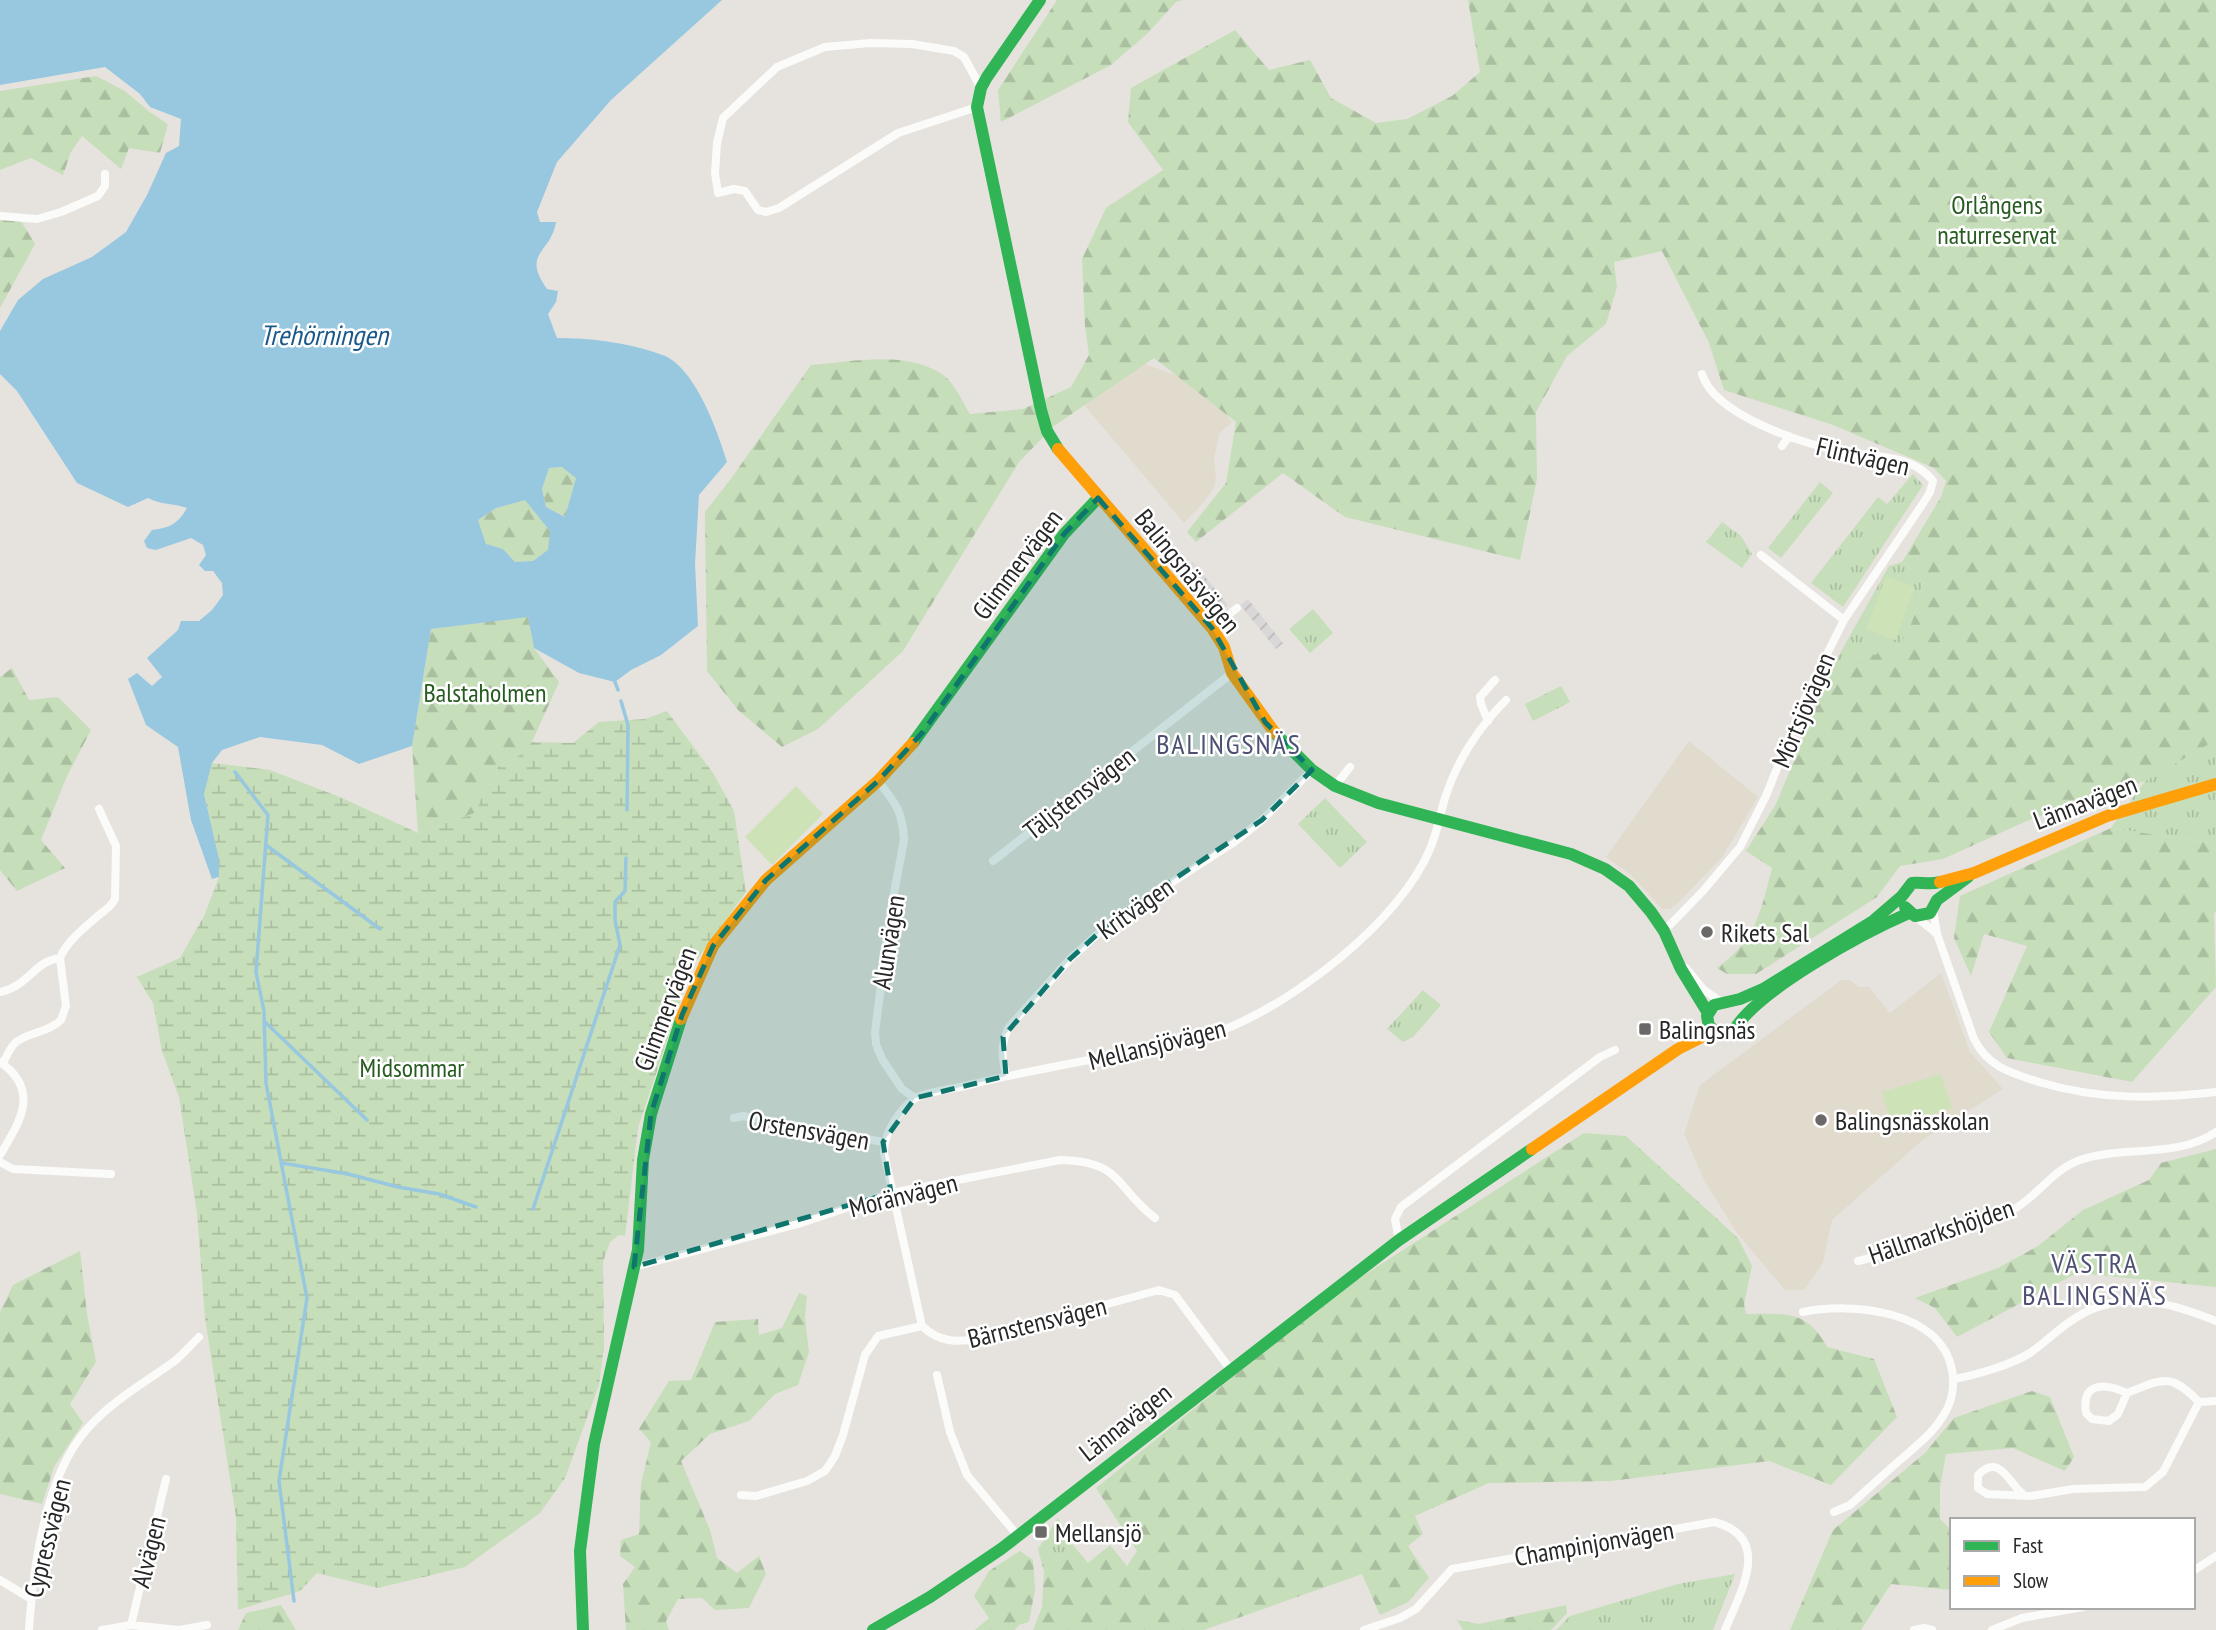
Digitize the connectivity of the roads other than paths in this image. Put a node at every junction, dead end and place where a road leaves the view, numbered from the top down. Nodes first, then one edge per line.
1 (1040, 0) edge
2 (981, 88) junction
3 (977, 107) junction
4 (105, 174) dead end
5 (0, 216) edge
6 (1702, 374) dead end
7 (1789, 436) junction
8 (1782, 446) dead end
9 (1933, 481) joint
10 (1098, 498) junction
11 (1762, 555) dead end
12 (1237, 608) dead end
13 (1844, 620) junction
14 (1212, 628) junction
15 (1232, 673) junction
16 (1495, 680) dead end
17 (1506, 700) dead end
18 (1488, 721) junction
19 (1350, 767) dead end
20 (1312, 770) junction
21 (878, 781) junction
22 (2216, 784) edge
23 (1335, 786) junction
24 (99, 809) dead end
25 (1439, 819) junction
26 (993, 861) dead end
27 (1975, 873) junction
28 (1930, 885) junction
29 (1902, 896) junction
30 (1935, 905) junction
31 (1912, 914) junction
32 (1664, 931) junction
33 (1937, 934) junction
34 (1674, 953) junction
35 (60, 958) junction
36 (0, 992) edge
37 (1725, 1002) junction
38 (1710, 1021) junction
39 (1739, 1021) junction
40 (1615, 1050) dead end
41 (1, 1063) edge
42 (1006, 1076) junction
43 (2216, 1091) edge
44 (915, 1098) junction
45 (734, 1118) dead end
46 (2216, 1132) edge
47 (883, 1142) junction
48 (0, 1155) edge
49 (0, 1162) edge
50 (111, 1174) dead end
51 (891, 1192) junction
52 (1155, 1218) dead end
53 (1399, 1240) junction
54 (1858, 1261) dead end
55 (634, 1268) junction
56 (1803, 1312) dead end
57 (2216, 1321) edge
58 (922, 1326) junction
59 (199, 1337) dead end
60 (1230, 1369) junction
61 (937, 1376) dead end
62 (1954, 1379) junction
63 (2127, 1393) junction
64 (2216, 1401) edge
65 (2199, 1402) junction
66 (166, 1479) dead end
67 (741, 1495) dead end
68 (2024, 1495) junction
69 (1833, 1512) dead end
70 (1017, 1536) junction
71 (2216, 1556) edge
72 (2195, 1570) edge
73 (0, 1580) edge
74 (31, 1599) junction
75 (2072, 1609) edge
76 (131, 1625) junction
77 (207, 1625) dead end
78 (32, 1630) edge
79 (102, 1630) edge
80 (583, 1630) edge
81 (873, 1630) edge
82 (1364, 1630) edge
83 (1725, 1630) edge
84 (1914, 1630) edge
85 (1932, 1630) edge
86 (1992, 1630) edge

1 - 2 street, Balingsnäsvägen
2 - 3 street, Balingsnäsvägen
2 - 3 street
3 - 10 street, Balingsnäsvägen
4 - 5 street
6 - 7 street, Flintvägen
7 - 8 street, Flintvägen
7 - 9 street, Flintvägen
9 - 13 street, Mörtsjövägen
10 - 14 street, Balingsnäsvägen
10 - 21 street, Glimmervägen
11 - 13 street
12 - 14 street
13 - 32 street, Mörtsjövägen
14 - 15 street, Balingsnäsvägen
15 - 20 street, Balingsnäsvägen
15 - 26 street, Täljstensvägen
16 - 18 street
17 - 18 street, Mellansjövägen
18 - 25 street, Mellansjövägen
19 - 23 street
20 - 23 street, Balingsnäsvägen
20 - 42 street, Kritvägen
21 - 44 street, Alunvägen
21 - 55 street, Glimmervägen
22 - 27 street, Lännavägen
23 - 25 street, Balingsnäsvägen
24 - 35 street
25 - 32 street, Balingsnäsvägen
25 - 42 street, Mellansjövägen
27 - 28 street, Lännavägen
27 - 30 street, Lännavägen
28 - 29 street, Lännavägen
28 - 30 street
29 - 31 street
29 - 37 street, Lännavägen
30 - 31 street, Lännavägen
30 - 33 street
31 - 33 street
31 - 39 street, Lännavägen
32 - 34 street, Balingsnäsvägen
33 - 43 street
34 - 37 street, Balingsnäsvägen
34 - 38 street, Balingsnäsvägen
35 - 36 street
35 - 41 street
37 - 38 street, Lännavägen
37 - 39 street
38 - 39 street, Lännavägen
38 - 53 street, Lännavägen
40 - 53 street
41 - 48 street
42 - 44 street, Mellansjövägen
44 - 47 street
45 - 47 street, Orstensvägen
46 - 54 street, Hällmarkshöjden
47 - 51 street
49 - 50 street
51 - 52 street, Moränvägen
51 - 55 street, Moränvägen
51 - 58 street
53 - 60 street, Lännavägen
55 - 80 street, Glimmervägen
56 - 62 street
57 - 62 street
58 - 60 street, Bärnstensvägen
58 - 67 street
59 - 74 street, Cypressvägen
60 - 70 street, Lännavägen
61 - 70 street
62 - 69 street
63 - 63 street
63 - 65 street
64 - 65 street
65 - 68 street
66 - 76 street, Alvägen
68 - 68 street
70 - 81 street, Lännavägen
71 - 72 street
73 - 74 street
74 - 78 street, Cypressvägen
75 - 86 street
76 - 77 street, Alvägen
76 - 79 street, Alvägen
82 - 83 street, Champinjonvägen
84 - 85 street

